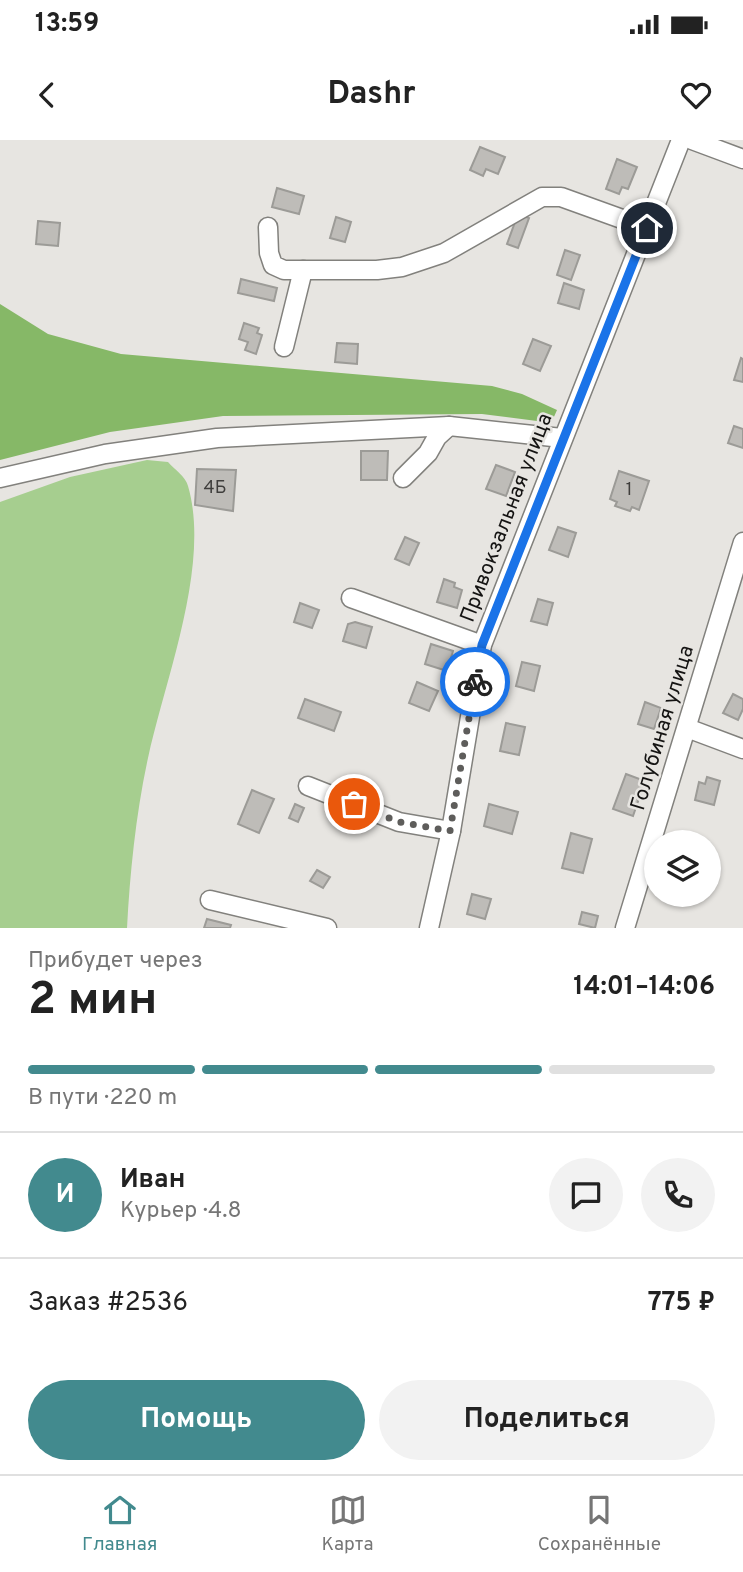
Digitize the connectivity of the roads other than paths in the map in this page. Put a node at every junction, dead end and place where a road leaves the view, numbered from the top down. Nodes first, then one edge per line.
1 (681, 140) edge
2 (694, 140) edge
3 (743, 159) edge
4 (268, 227) dead end
5 (647, 228) junction
6 (303, 270) junction
7 (284, 347) dead end
8 (449, 426) junction
9 (562, 438) junction
10 (0, 478) edge
11 (402, 478) dead end
12 (743, 542) edge
13 (351, 598) dead end
14 (482, 645) junction
15 (687, 728) junction
16 (743, 749) edge
17 (308, 786) dead end
18 (450, 831) junction
19 (210, 900) dead end
20 (327, 928) edge
21 (429, 928) edge
22 (625, 928) edge

1 - 5 street, Привокзальная улица
2 - 3 street
4 - 6 street
5 - 6 street
5 - 9 street, Привокзальная улица
6 - 7 street
8 - 9 street
8 - 10 street
8 - 11 street
9 - 14 street, Привокзальная улица
12 - 15 street, Голубиная улица
13 - 14 street
14 - 18 street, Привокзальная улица
15 - 16 street
15 - 22 street, Голубиная улица
17 - 18 street
18 - 21 street, Привокзальная улица
19 - 20 street

